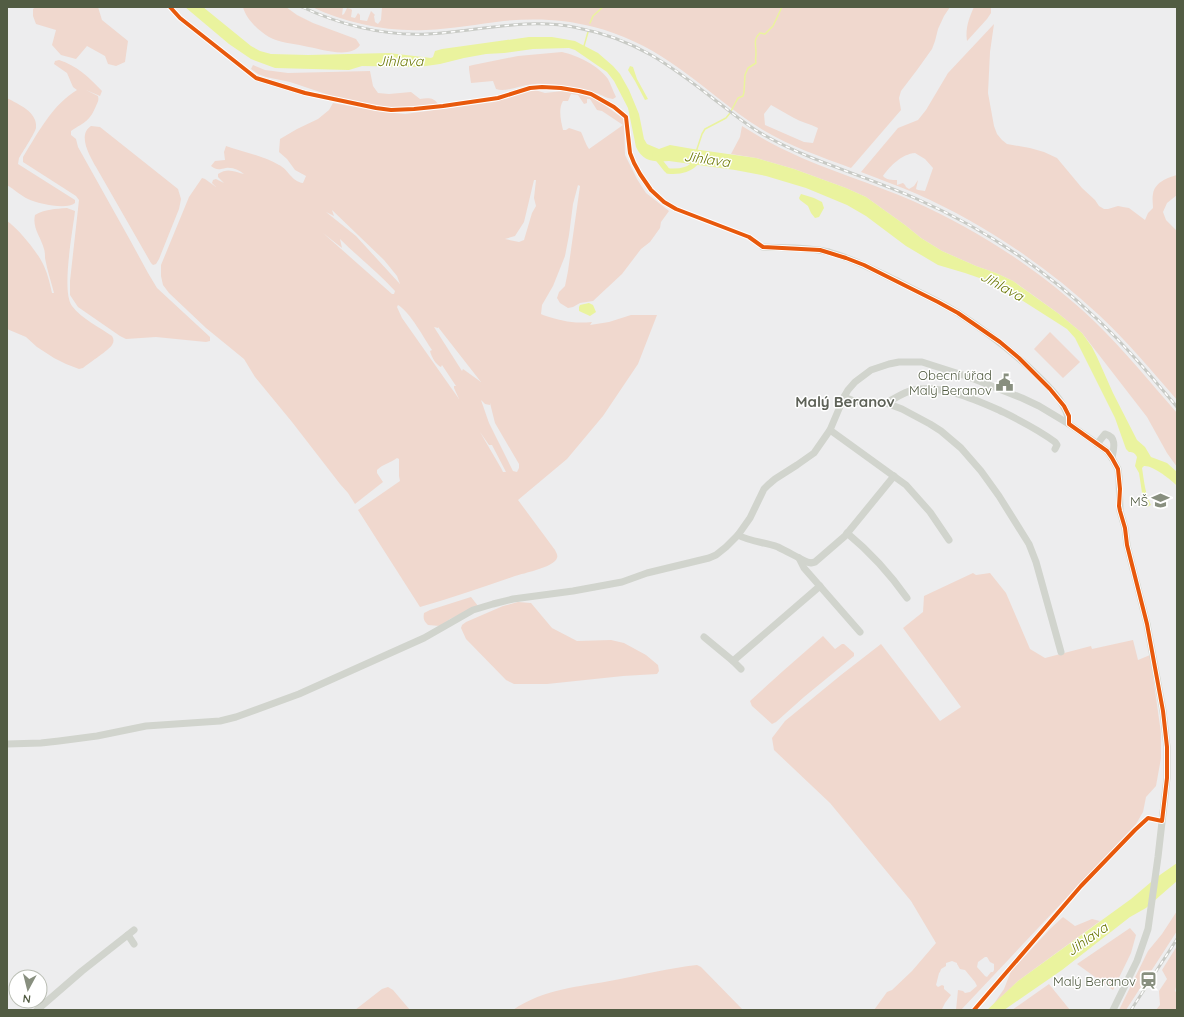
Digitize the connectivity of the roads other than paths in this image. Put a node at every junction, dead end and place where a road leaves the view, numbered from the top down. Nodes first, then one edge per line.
1 (763, 247) dead end
2 (844, 397) junction
3 (886, 403) junction
4 (1070, 424) junction
5 (830, 430) junction
6 (1097, 444) junction
7 (1055, 449) dead end
8 (1112, 458) junction
9 (894, 476) junction
10 (846, 533) junction
11 (738, 535) junction
12 (949, 540) dead end
13 (799, 558) junction
14 (820, 586) junction
15 (907, 598) dead end
16 (860, 632) dead end
17 (704, 637) dead end
18 (1061, 652) dead end
19 (732, 661) junction
20 (741, 669) dead end
21 (7, 744) edge
22 (134, 944) dead end
23 (38, 1010) edge
24 (1113, 1010) edge

1 - 4 street
2 - 3 street
2 - 4 street
2 - 5 street
3 - 7 street
3 - 18 street
4 - 6 street
5 - 9 street
5 - 11 street
6 - 8 street
6 - 8 street
8 - 24 street
9 - 10 street
9 - 12 street
10 - 13 street
10 - 15 street
11 - 13 street
11 - 21 street
13 - 14 street
14 - 16 street
14 - 19 street
17 - 19 street
19 - 20 street
22 - 23 street

